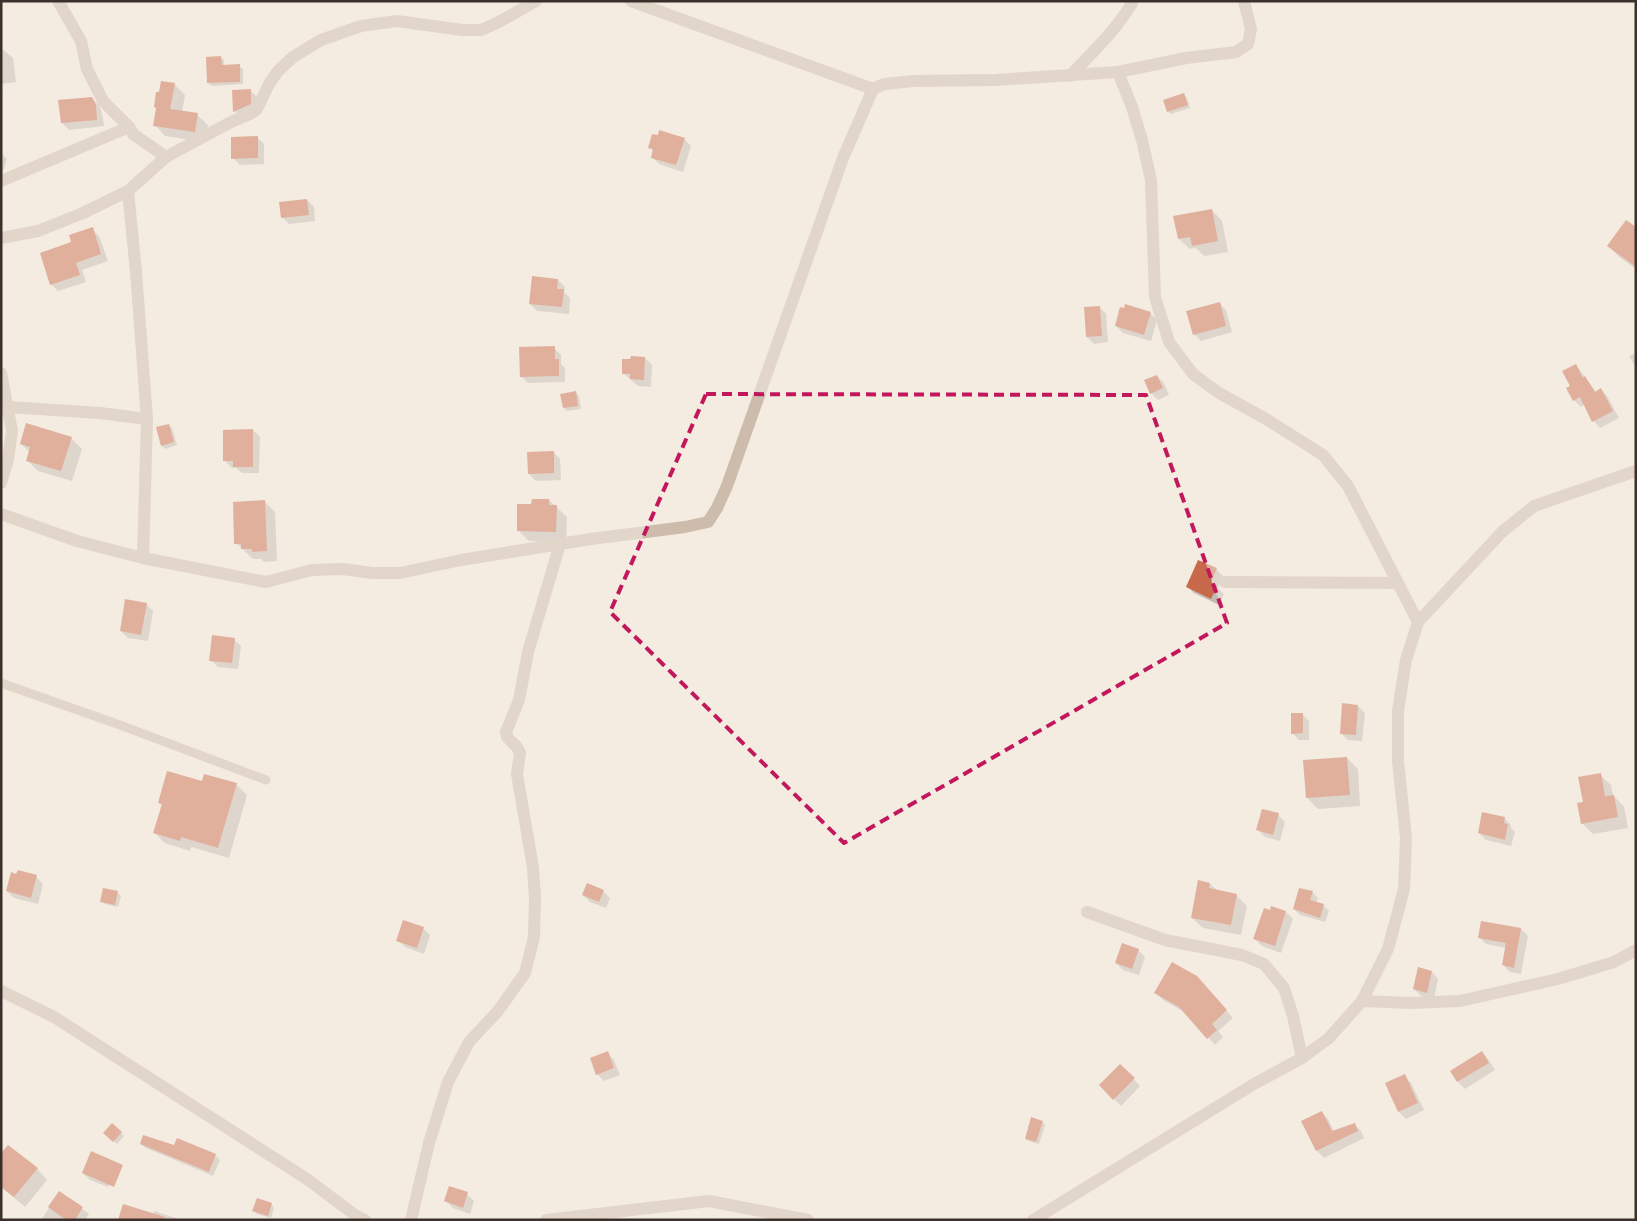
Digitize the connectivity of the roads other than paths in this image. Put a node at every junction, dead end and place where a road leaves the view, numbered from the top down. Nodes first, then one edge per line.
1 (58, 1) edge
2 (536, 1) edge
3 (631, 1) edge
4 (1133, 1) edge
5 (1244, 1) edge
6 (1118, 72) junction
7 (1070, 76) junction
8 (873, 89) junction
9 (129, 127) junction
10 (166, 157) junction
11 (1, 181) edge
12 (128, 191) junction
13 (1, 238) edge
14 (1, 373) edge
15 (8, 407) junction
16 (147, 419) junction
17 (1636, 471) edge
18 (1, 484) edge
19 (1, 514) edge
20 (560, 544) junction
21 (143, 558) junction
22 (1225, 582) dead end
23 (1398, 583) junction
24 (1418, 622) junction
25 (1, 683) edge
26 (266, 780) dead end
27 (1087, 912) dead end
28 (1636, 950) edge
29 (1, 991) edge
30 (1362, 1001) junction
31 (1302, 1058) junction
32 (357, 1218) edge
33 (800, 1219) edge
34 (411, 1220) edge
35 (546, 1220) edge
36 (1033, 1220) edge

1 - 9 street
2 - 10 street
3 - 8 street
4 - 7 street
5 - 6 street
6 - 7 street
6 - 23 street
7 - 8 street
8 - 20 street
9 - 10 street
9 - 11 street
10 - 12 street
12 - 13 street
12 - 16 street
14 - 15 street
15 - 16 street
15 - 18 street
16 - 21 street
17 - 24 street
19 - 21 street
20 - 21 street
20 - 34 street
22 - 23 street
23 - 24 street
24 - 30 street
25 - 26 lane
27 - 31 street
28 - 30 street
29 - 32 street
30 - 31 street
31 - 36 street
33 - 35 street

